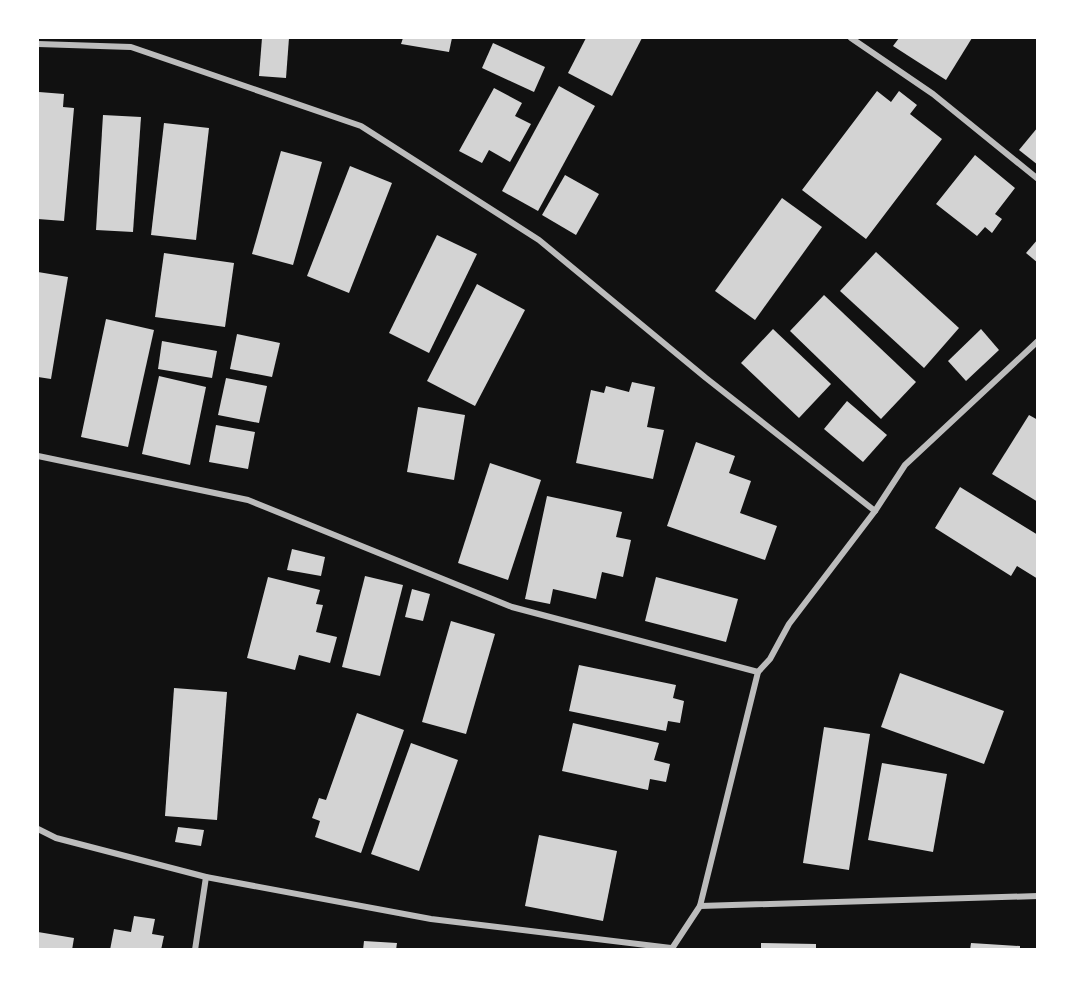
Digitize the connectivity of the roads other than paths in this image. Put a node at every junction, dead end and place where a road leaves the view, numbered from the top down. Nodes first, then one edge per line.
1 (130, 38) edge
2 (851, 38) edge
3 (38, 44) edge
4 (131, 47) junction
5 (1038, 179) edge
6 (1038, 341) edge
7 (38, 456) edge
8 (875, 511) junction
9 (758, 672) junction
10 (38, 829) edge
11 (206, 877) junction
12 (1038, 896) edge
13 (700, 906) junction
14 (671, 949) edge
15 (195, 950) edge

1 - 4 street
2 - 5 street
3 - 4 street
4 - 8 street
6 - 8 street
7 - 9 street
8 - 9 street
9 - 13 street
10 - 11 street
11 - 14 street
11 - 15 street
12 - 13 street
13 - 14 street

